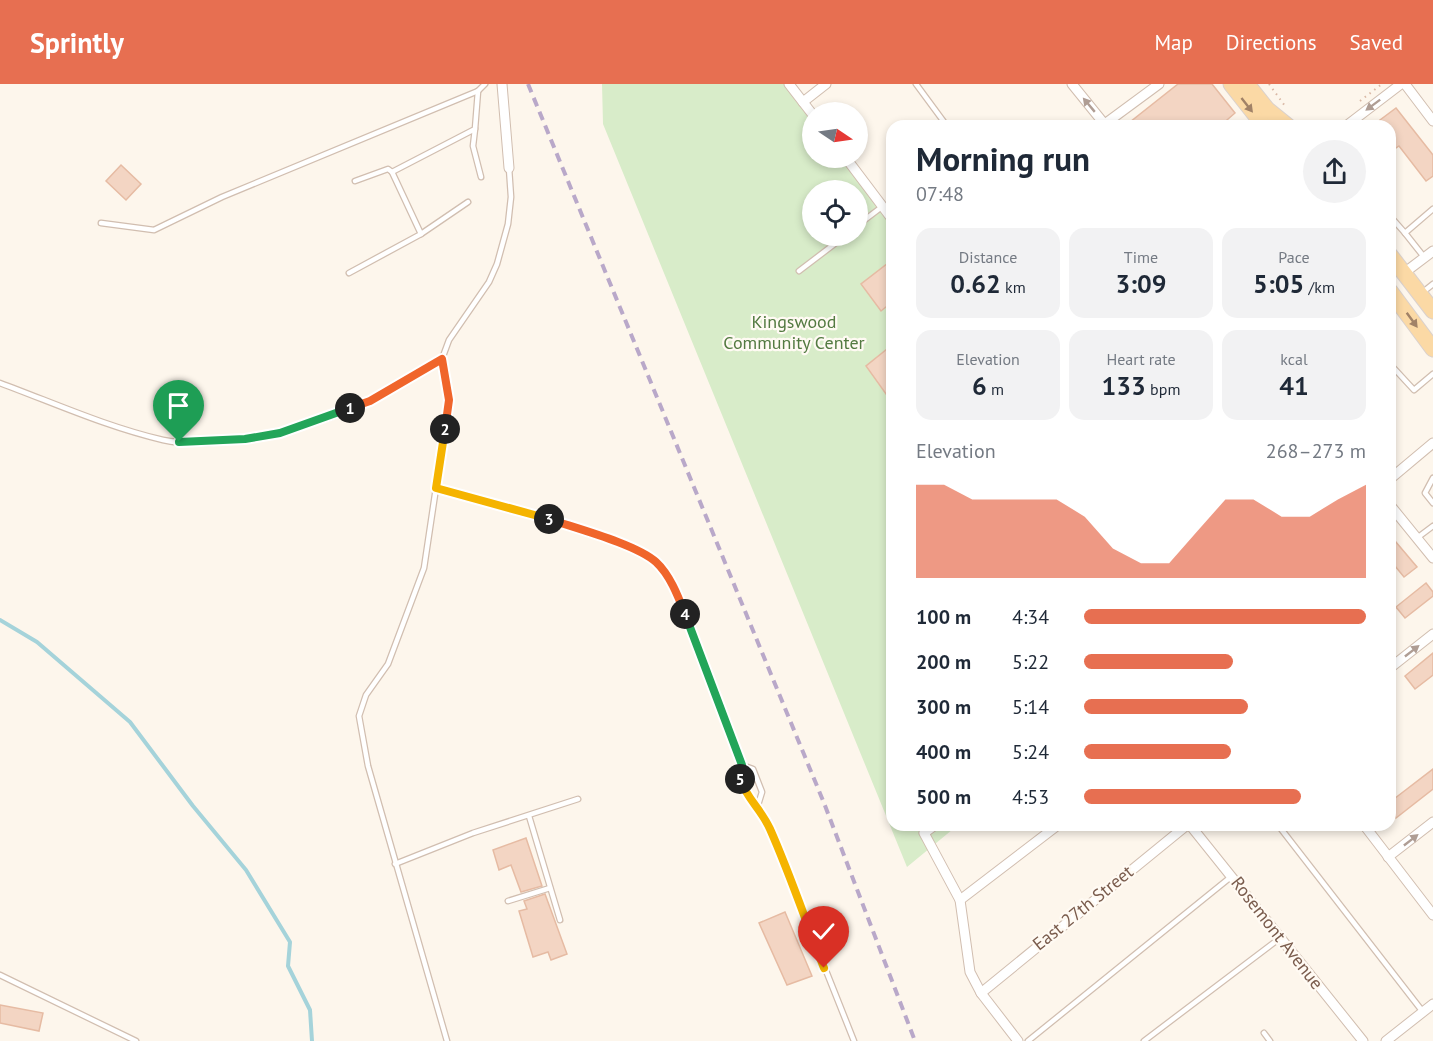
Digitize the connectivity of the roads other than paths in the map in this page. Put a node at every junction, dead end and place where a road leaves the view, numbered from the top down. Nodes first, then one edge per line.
1 (486, 84) edge
2 (502, 84) edge
3 (789, 84) edge
4 (826, 84) edge
5 (916, 84) edge
6 (1072, 84) edge
7 (1158, 84) edge
8 (1231, 84) edge
9 (1247, 84) edge
10 (1257, 84) edge
11 (1403, 84) edge
12 (478, 91) junction
13 (803, 102) joint
14 (943, 120) edge
15 (1100, 120) edge
16 (1111, 120) edge
17 (1259, 120) edge
18 (1281, 120) edge
19 (1284, 120) edge
20 (1354, 120) edge
21 (1433, 121) edge
22 (475, 129) junction
23 (508, 168) joint
24 (854, 168) edge
25 (392, 172) junction
26 (481, 177) dead end
27 (355, 181) dead end
28 (468, 202) dead end
29 (883, 206) junction
30 (1433, 209) edge
31 (886, 210) edge
32 (868, 217) edge
33 (101, 223) dead end
34 (1396, 223) edge
35 (1405, 233) junction
36 (421, 234) junction
37 (832, 246) edge
38 (1433, 251) edge
39 (1424, 258) junction
40 (1396, 263) edge
41 (799, 271) dead end
42 (349, 273) dead end
43 (1404, 273) junction
44 (1429, 287) edge
45 (1396, 299) edge
46 (1433, 310) edge
47 (1433, 349) edge
48 (442, 359) junction
49 (1396, 370) edge
50 (1433, 374) edge
51 (0, 382) edge
52 (1431, 448) edge
53 (1396, 474) edge
54 (1433, 478) edge
55 (436, 488) junction
56 (1433, 503) edge
57 (1396, 512) edge
58 (1433, 526) edge
59 (1417, 538) junction
60 (1433, 558) edge
61 (1433, 634) edge
62 (1396, 663) edge
63 (742, 765) junction
64 (578, 799) dead end
65 (758, 806) junction
66 (528, 816) junction
67 (1433, 822) edge
68 (927, 831) edge
69 (1050, 831) edge
70 (1181, 831) edge
71 (1193, 831) edge
72 (1283, 831) edge
73 (1368, 831) edge
74 (1388, 857) junction
75 (395, 864) junction
76 (1232, 876) junction
77 (550, 888) junction
78 (960, 900) junction
79 (508, 901) dead end
80 (1433, 915) edge
81 (560, 920) dead end
82 (1280, 938) junction
83 (0, 975) edge
84 (981, 993) junction
85 (1433, 1004) edge
86 (1423, 1012) junction
87 (1264, 1033) dead end
88 (1014, 1040) edge
89 (136, 1041) edge
90 (447, 1041) edge
91 (854, 1041) edge
92 (1028, 1041) edge
93 (1144, 1041) edge
94 (1270, 1041) edge
95 (1363, 1041) edge
96 (1386, 1041) edge

1 - 12 lane
2 - 23 street
3 - 13 street
4 - 13 street
5 - 14 lane
15 -> 6 street
7 - 16 street
8 -> 17 main road
9 - 18 main road
10 - 19 main road
11 -> 20 street
11 - 21 street
12 - 22 lane
12 - 33 lane
22 - 25 lane
22 - 26 lane
23 - 48 lane
24 - 29 street
25 - 27 lane
25 - 36 lane
28 - 36 lane
29 - 31 street
29 - 32 lane
30 - 35 lane
34 - 35 lane
35 - 39 lane
36 - 42 lane
37 - 41 lane
38 - 39 street
39 - 43 street
40 - 43 main road
43 - 44 main road
44 - 46 main road
45 -> 47 main road
48 - 51 lane
48 - 55 lane
49 - 50 lane
52 - 53 street
54 - 56 lane
55 - 63 lane
55 - 75 lane
57 - 59 street
58 - 59 lane
59 - 60 street
62 -> 61 street
63 - 65 lane
63 - 65 lane
64 - 66 lane
65 - 91 lane
66 - 75 lane
66 - 77 lane
74 -> 67 street
68 - 78 street
69 - 78 street
70 - 84 street, East 27th Street
71 - 76 street, Rosemont Avenue
72 - 86 lane
73 - 74 street
74 - 80 street
75 - 90 lane
76 - 82 street, Rosemont Avenue
76 - 92 lane
77 - 79 lane
77 - 81 lane
78 - 84 street
82 - 93 lane
82 - 95 street, Rosemont Avenue
83 - 89 lane
84 - 88 street
85 - 86 street
86 - 96 street
87 - 94 lane

